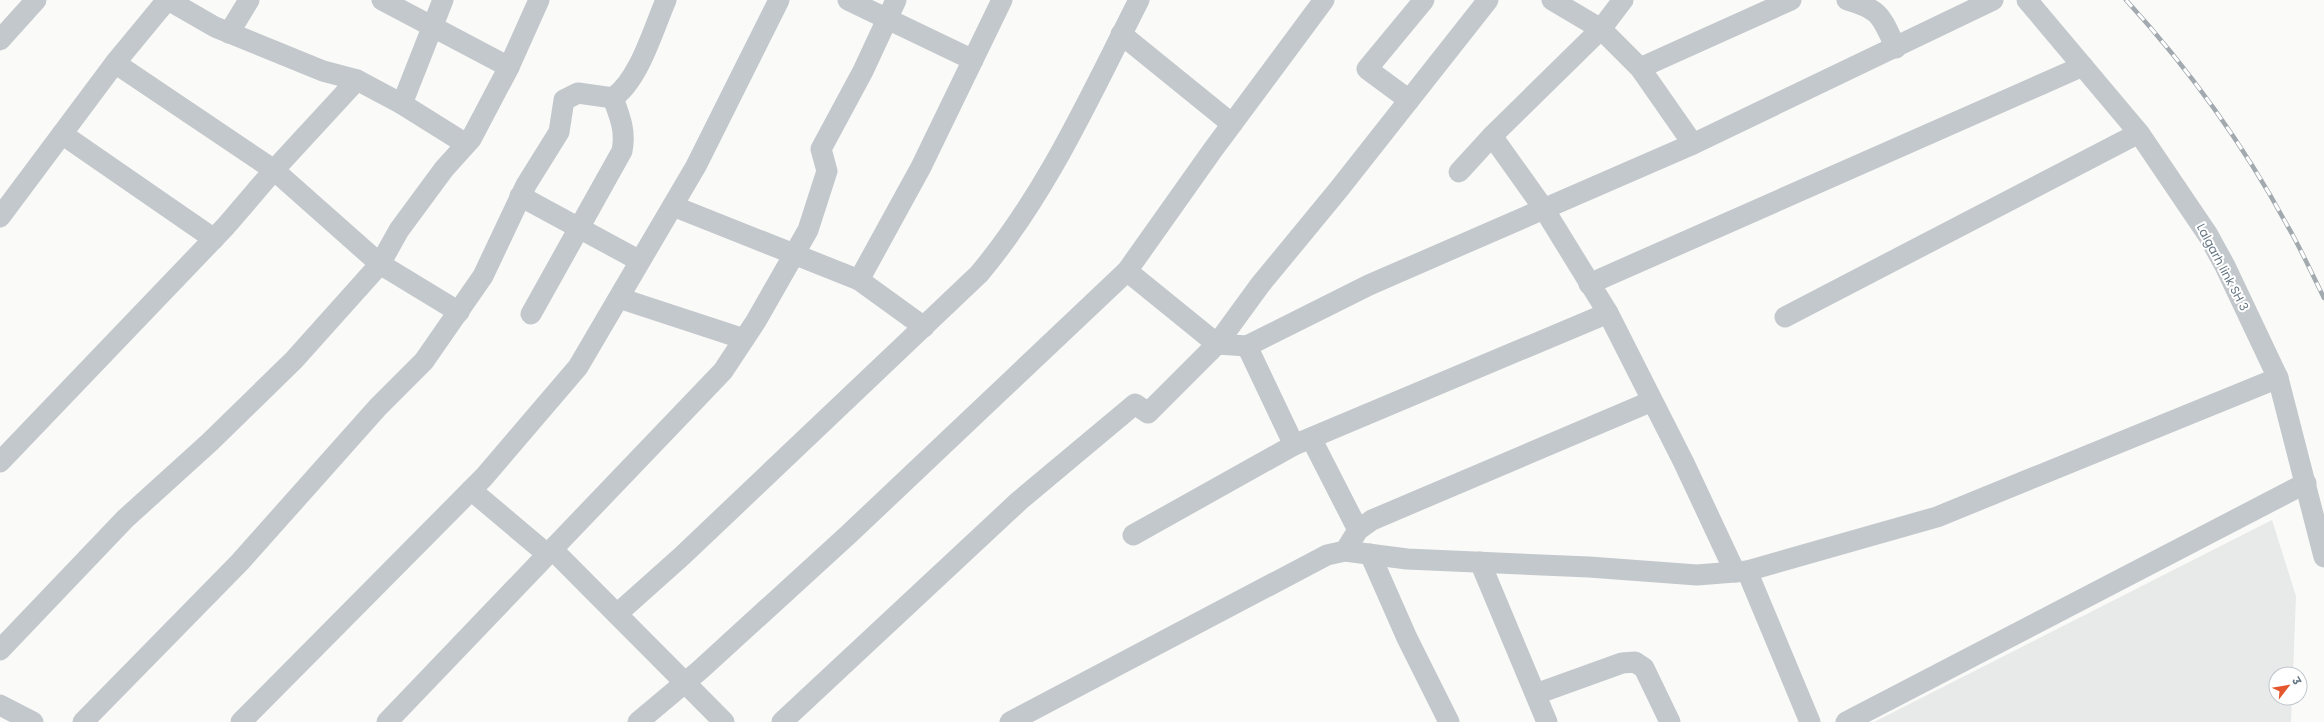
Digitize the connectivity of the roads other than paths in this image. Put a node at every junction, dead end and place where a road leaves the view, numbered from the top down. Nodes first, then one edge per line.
1 (36, 0) edge
2 (167, 0) edge
3 (249, 0) edge
4 (382, 0) edge
5 (444, 0) edge
6 (539, 0) edge
7 (666, 0) edge
8 (779, 0) edge
9 (848, 0) edge
10 (896, 0) edge
11 (1002, 0) edge
12 (1139, 0) edge
13 (1324, 0) edge
14 (1424, 0) edge
15 (1488, 0) edge
16 (1552, 0) edge
17 (1623, 0) edge
18 (1791, 0) edge
19 (1847, 0) edge
20 (1994, 0) edge
21 (2027, 0) edge
22 (887, 20) junction
23 (433, 29) junction
24 (1601, 29) junction
25 (229, 32) junction
26 (1121, 34) junction
27 (0, 40) edge
28 (1896, 48) junction
29 (972, 60) junction
30 (114, 63) junction
31 (2083, 66) junction
32 (509, 67) junction
33 (1640, 68) junction
34 (357, 80) junction
35 (612, 98) junction
36 (1409, 100) junction
37 (402, 104) junction
38 (1232, 124) junction
39 (2139, 133) junction
40 (62, 134) junction
41 (1492, 136) junction
42 (466, 144) junction
43 (1693, 144) junction
44 (274, 170) junction
45 (1459, 172) dead end
46 (520, 196) junction
47 (673, 206) junction
48 (1544, 209) junction
49 (0, 217) edge
50 (578, 227) junction
51 (214, 239) junction
52 (794, 254) junction
53 (640, 261) junction
54 (380, 264) junction
55 (1127, 270) junction
56 (859, 280) junction
57 (1589, 284) junction
58 (619, 298) junction
59 (459, 312) junction
60 (1608, 313) junction
61 (531, 314) dead end
62 (1785, 317) dead end
63 (924, 326) junction
64 (744, 339) junction
65 (1217, 344) junction
66 (1247, 346) junction
67 (2278, 378) junction
68 (1652, 401) junction
69 (1302, 442) junction
70 (0, 462) edge
71 (2306, 483) junction
72 (471, 490) junction
73 (1358, 530) junction
74 (1133, 535) dead end
75 (1345, 550) junction
76 (550, 551) junction
77 (1370, 554) junction
78 (2324, 557) edge
79 (1480, 562) junction
80 (1741, 571) junction
81 (617, 614) junction
82 (0, 650) edge
83 (685, 682) junction
84 (1536, 694) junction
85 (0, 705) edge
86 (32, 722) edge
87 (83, 722) edge
88 (242, 722) edge
89 (387, 722) edge
90 (638, 722) edge
91 (724, 722) edge
92 (782, 722) edge
93 (1010, 722) edge
94 (1448, 722) edge
95 (1547, 722) edge
96 (1670, 722) edge
97 (1810, 722) edge
98 (1846, 722) edge

1 - 27 street
2 - 25 street
2 - 30 street
3 - 25 street
4 - 23 street
5 - 23 street
6 - 32 street
7 - 35 street
8 - 47 street
9 - 22 street
10 - 22 street
11 - 29 street
12 - 26 street
13 - 38 street
14 - 36 street
15 - 36 street
16 - 24 street
17 - 24 street
18 - 33 street
19 - 28 street
20 - 28 street
21 - 31 street, Lalgarh link SH 3
22 - 29 street
22 - 52 street
23 - 32 street
23 - 37 street
24 - 33 street
24 - 41 street
25 - 34 street
26 - 38 street
26 - 63 street
28 - 43 street
29 - 56 street
30 - 40 street
30 - 44 street
31 - 39 street, Lalgarh link SH 3
31 - 57 street
32 - 42 street
33 - 43 street
34 - 37 street
34 - 44 street
35 - 46 street
35 - 50 street
36 - 65 street
37 - 42 street
38 - 55 street
39 - 62 street
39 - 67 street, Lalgarh link SH 3
40 - 49 street
40 - 51 street
41 - 45 street
41 - 48 street
42 - 54 street
43 - 48 street
44 - 51 street
44 - 54 street
46 - 50 street
46 - 59 street
47 - 52 street
47 - 53 street
48 - 57 street
48 - 66 street
50 - 53 street
50 - 61 street
51 - 70 street
52 - 56 street
52 - 64 street
53 - 58 street
54 - 59 street
54 - 82 street
55 - 65 street
55 - 83 street
56 - 63 street
57 - 60 street
58 - 64 street
58 - 72 street
59 - 87 street
60 - 68 street
60 - 69 street
63 - 81 street
64 - 76 street
65 - 66 street
65 - 92 street
66 - 69 street
67 - 71 street, Lalgarh link SH 3
67 - 80 street
68 - 73 street
68 - 80 street
69 - 73 street
69 - 74 street
71 - 78 street, Lalgarh link SH 3
71 - 98 street
72 - 76 street
72 - 88 street
73 - 75 street
75 - 77 street
75 - 93 street
76 - 81 street
76 - 89 street
77 - 79 street
77 - 94 street
79 - 80 street
79 - 84 street
80 - 97 street
81 - 83 street
83 - 90 street
83 - 91 street
84 - 95 street
84 - 96 street
85 - 86 street

